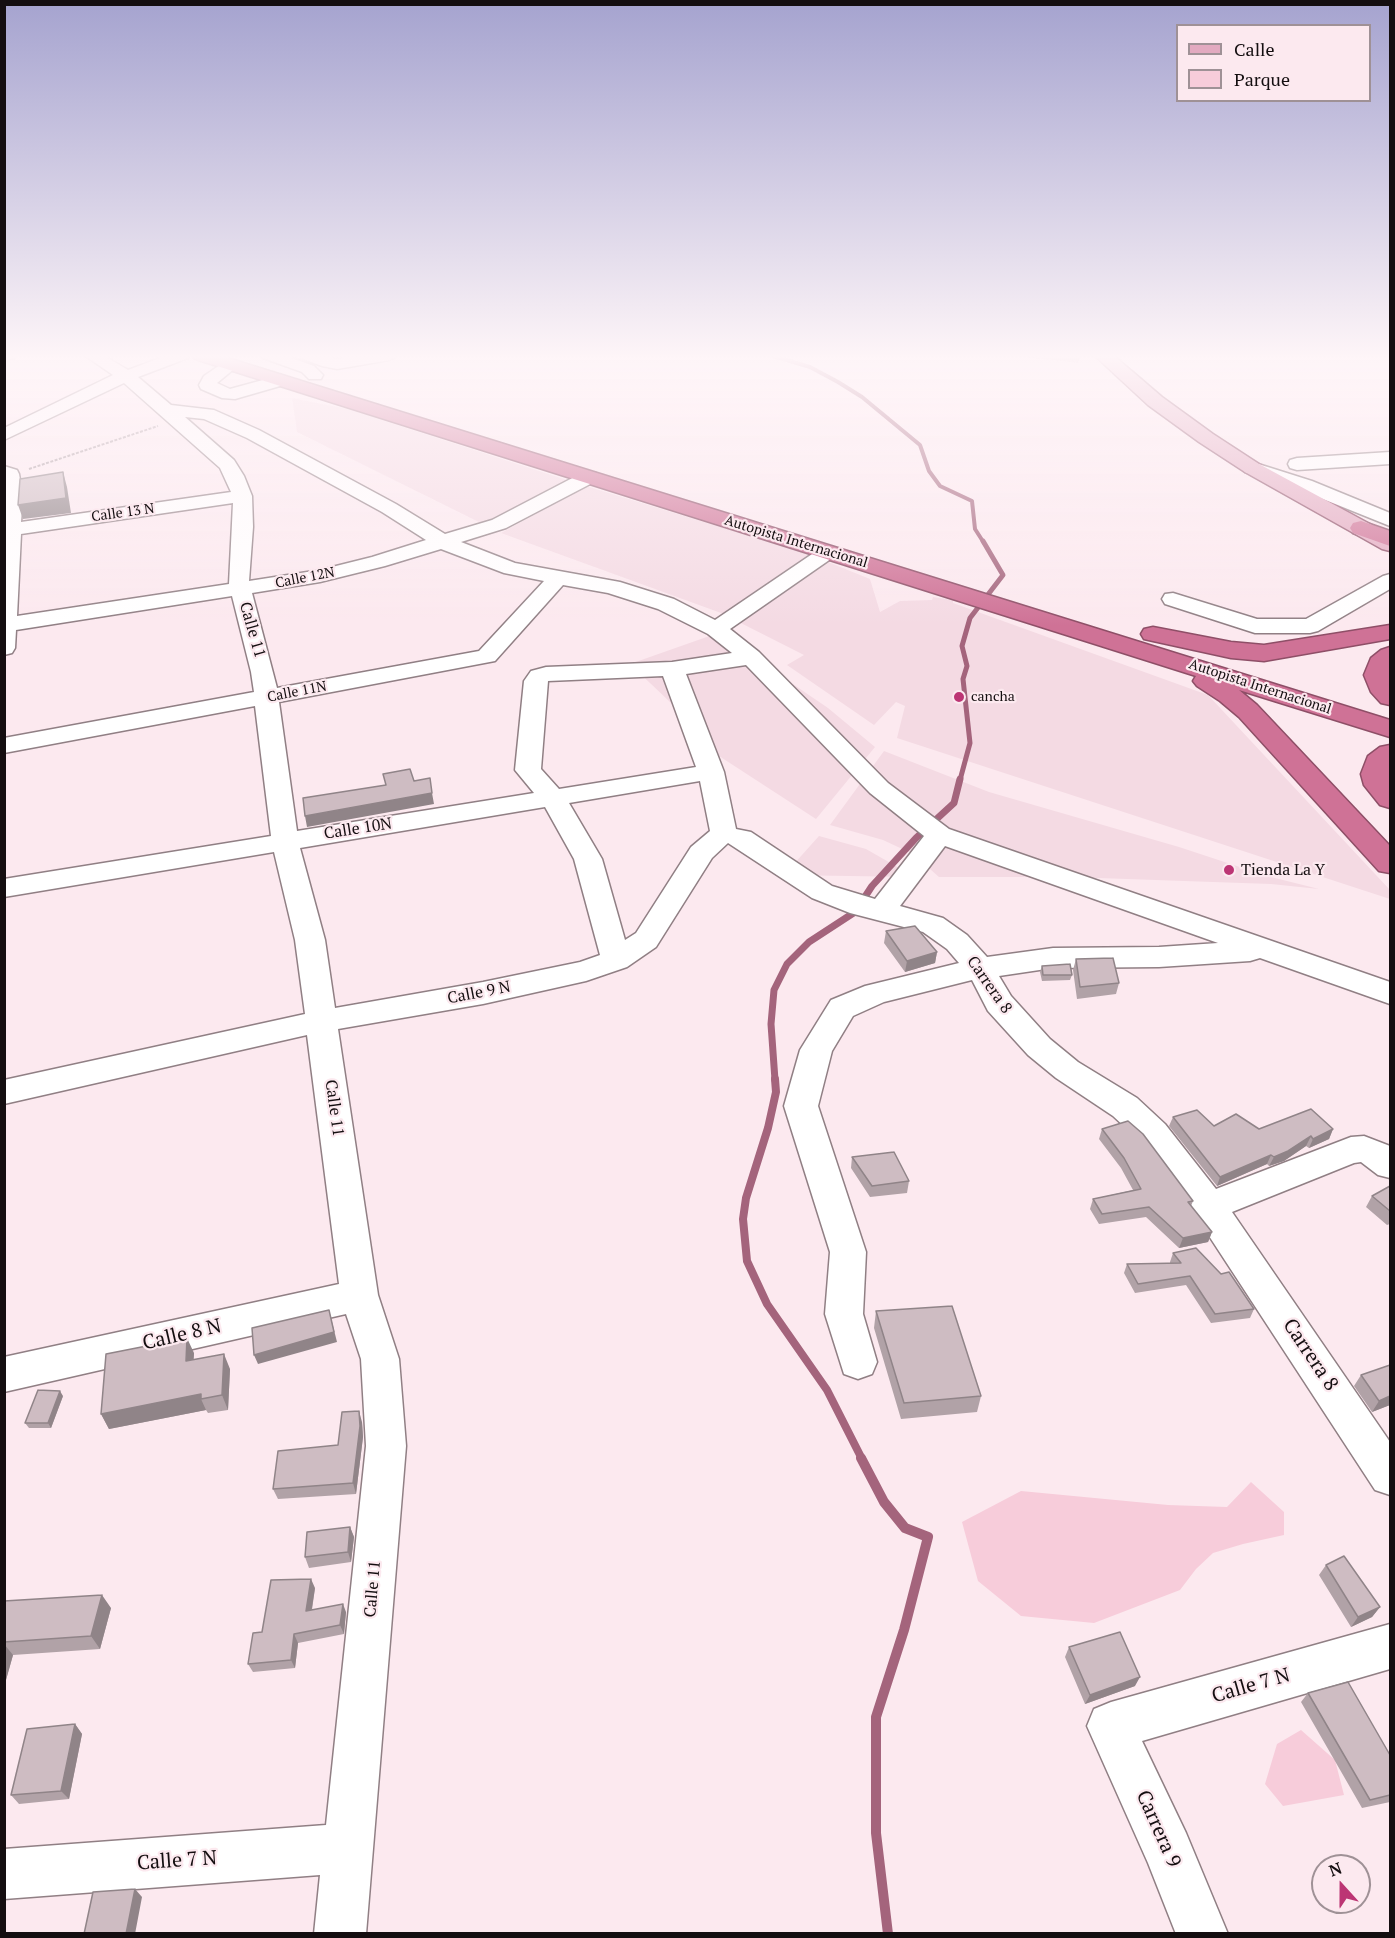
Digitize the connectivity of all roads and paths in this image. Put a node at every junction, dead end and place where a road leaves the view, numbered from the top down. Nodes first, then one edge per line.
1 (97, 445) edge
2 (207, 445) edge
3 (274, 445) edge
4 (489, 445) edge
5 (536, 445) edge
6 (1217, 445) edge
7 (1390, 458) edge
8 (1297, 464) dead end
9 (1252, 468) junction
10 (8, 473) edge
11 (590, 477) junction
12 (242, 496) junction
13 (1334, 513) junction
14 (1390, 520) edge
15 (1361, 528) junction
16 (1390, 528) edge
17 (8, 530) edge
18 (1390, 539) edge
19 (443, 542) junction
20 (1390, 544) edge
21 (828, 552) junction
22 (558, 578) junction
23 (1390, 580) edge
24 (240, 589) junction
25 (1173, 599) dead end
26 (1095, 620) junction
27 (6, 624) edge
28 (716, 629) junction
29 (1390, 632) edge
30 (1128, 646) junction
31 (4, 648) edge
32 (1390, 655) edge
33 (751, 657) junction
34 (672, 669) junction
35 (1390, 697) edge
36 (266, 698) junction
37 (1390, 711) edge
38 (1390, 729) edge
39 (4, 746) edge
40 (1390, 753) edge
41 (711, 772) junction
42 (553, 798) junction
43 (1390, 799) edge
44 (724, 834) junction
45 (939, 835) junction
46 (285, 841) junction
47 (1390, 864) edge
48 (4, 888) edge
49 (882, 910) junction
50 (1264, 950) junction
51 (616, 960) junction
52 (980, 968) junction
53 (1390, 993) edge
54 (322, 1021) junction
55 (4, 1092) edge
56 (1384, 1160) edge
57 (1209, 1206) junction
58 (359, 1295) junction
59 (858, 1362) dead end
60 (4, 1375) edge
61 (1390, 1476) edge
62 (1390, 1647) edge
63 (1111, 1726) joint
64 (349, 1848) junction
65 (4, 1874) edge
66 (340, 1934) edge
67 (1202, 1934) edge

1 - 10 path
2 - 12 street, Calle 11
3 - 19 street
4 - 11 highway, Autopista Internacional
5 - 26 highway, Autopista Internacional
6 - 9 main road
7 - 8 street
9 - 13 main road
9 - 14 street
10 - 17 street
11 - 19 street, Calle 12N
11 - 21 highway, Autopista Internacional
12 - 17 street, Calle 13 N
12 - 24 street, Calle 11
13 - 15 main road
13 - 16 main road
15 - 18 highway
15 - 20 main road
17 - 27 street
19 - 22 street
19 - 24 street, Calle 12N
21 - 28 street
21 - 30 highway, Autopista Internacional
22 - 28 street
22 - 36 street, Calle 11N
23 - 25 street
24 - 27 street, Calle 12N
24 - 36 street, Calle 11
26 - 29 highway
26 - 37 highway, Autopista Internacional
27 - 31 street
28 - 33 street
30 - 38 highway, Autopista Internacional
30 - 47 highway
32 - 35 highway
33 - 34 street
33 - 45 street
34 - 41 street
34 - 42 street
36 - 39 street, Calle 11N
36 - 46 street, Calle 11
40 - 43 highway
41 - 42 street, Calle 10N
41 - 44 street
42 - 46 street, Calle 10N
42 - 51 street
44 - 49 street, Carrera 8
44 - 51 street, Calle 9 N
45 - 49 street
45 - 50 street
46 - 48 street, Calle 10N
46 - 54 street, Calle 11
49 - 52 street, Carrera 8
50 - 52 street
50 - 53 street
51 - 54 street, Calle 9 N
52 - 57 street, Carrera 8
52 - 59 street
54 - 55 street, Calle 9 N
54 - 58 street, Calle 11
56 - 57 street
57 - 61 street, Carrera 8
58 - 60 street, Calle 8 N
58 - 64 street, Calle 11
62 - 63 street, Calle 7 N
63 - 67 street, Carrera 9
64 - 65 street, Calle 7 N
64 - 66 street, Calle 11

